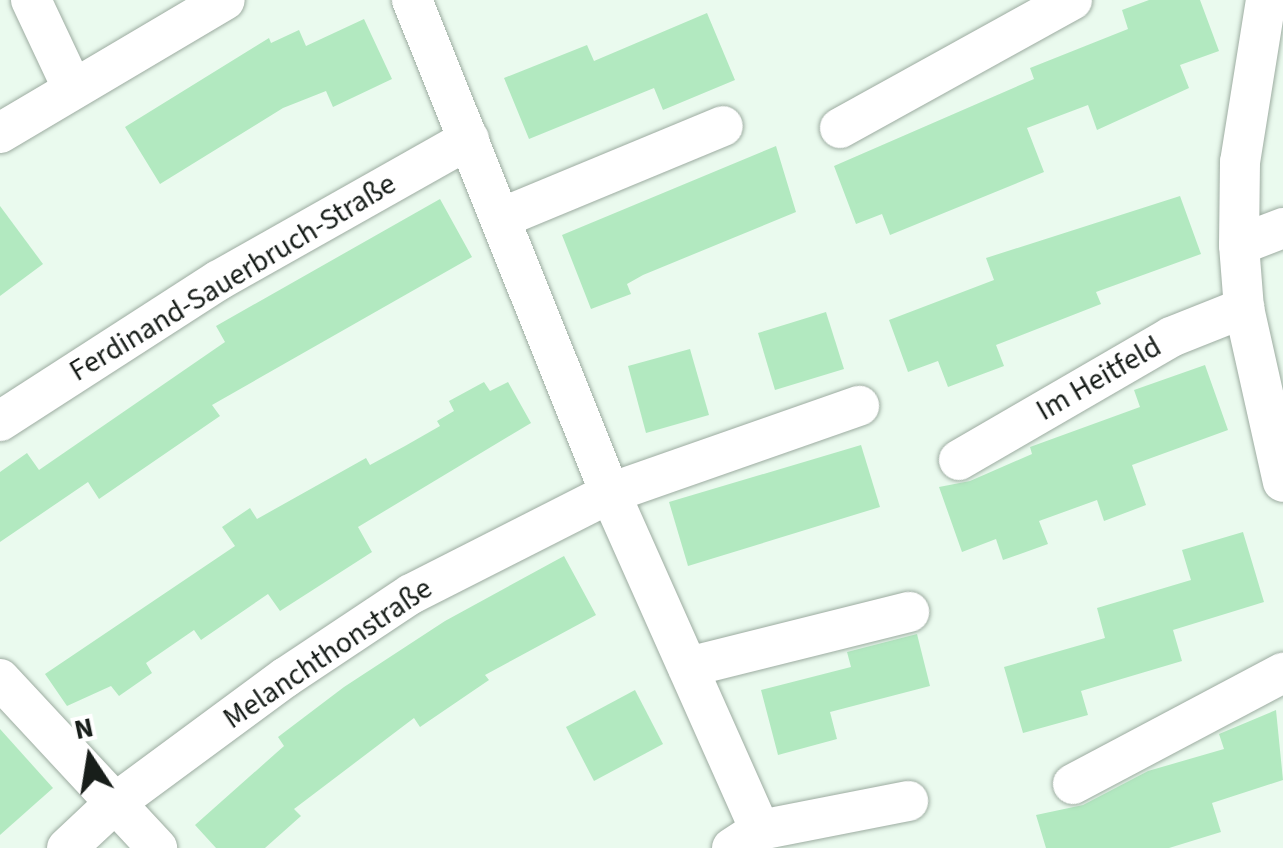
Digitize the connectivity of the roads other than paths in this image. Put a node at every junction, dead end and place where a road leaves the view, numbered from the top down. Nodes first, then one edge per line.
1 (31, 0) edge
2 (225, 0) edge
3 (412, 0) edge
4 (1072, 0) edge
5 (1266, 0) edge
6 (72, 87) junction
7 (723, 126) dead end
8 (840, 128) dead end
9 (0, 133) edge
10 (469, 139) junction
11 (501, 218) junction
12 (1283, 228) edge
13 (1240, 245) junction
14 (1244, 308) junction
15 (858, 406) dead end
16 (0, 421) edge
17 (960, 460) dead end
18 (1283, 482) edge
19 (610, 493) junction
20 (909, 612) dead end
21 (688, 667) junction
22 (1283, 673) edge
23 (0, 679) edge
24 (1074, 784) dead end
25 (908, 801) dead end
26 (115, 803) junction
27 (746, 839) edge
28 (67, 848) edge
29 (157, 848) edge

1 - 6 street
2 - 6 street
3 - 10 street
4 - 8 street
5 - 13 street
6 - 9 street
7 - 11 street
10 - 11 street
10 - 16 street, Ferdinand-Sauerbruch-Straße
11 - 19 street
12 - 13 street
13 - 14 street
14 - 17 street, Im Heitfeld
14 - 18 street
15 - 19 street, Melanchthonstraße
19 - 21 street
19 - 26 street, Melanchthonstraße
20 - 21 street
21 - 27 street
22 - 24 street
23 - 26 street
25 - 27 street
26 - 28 street, Melanchthonstraße
26 - 29 street

